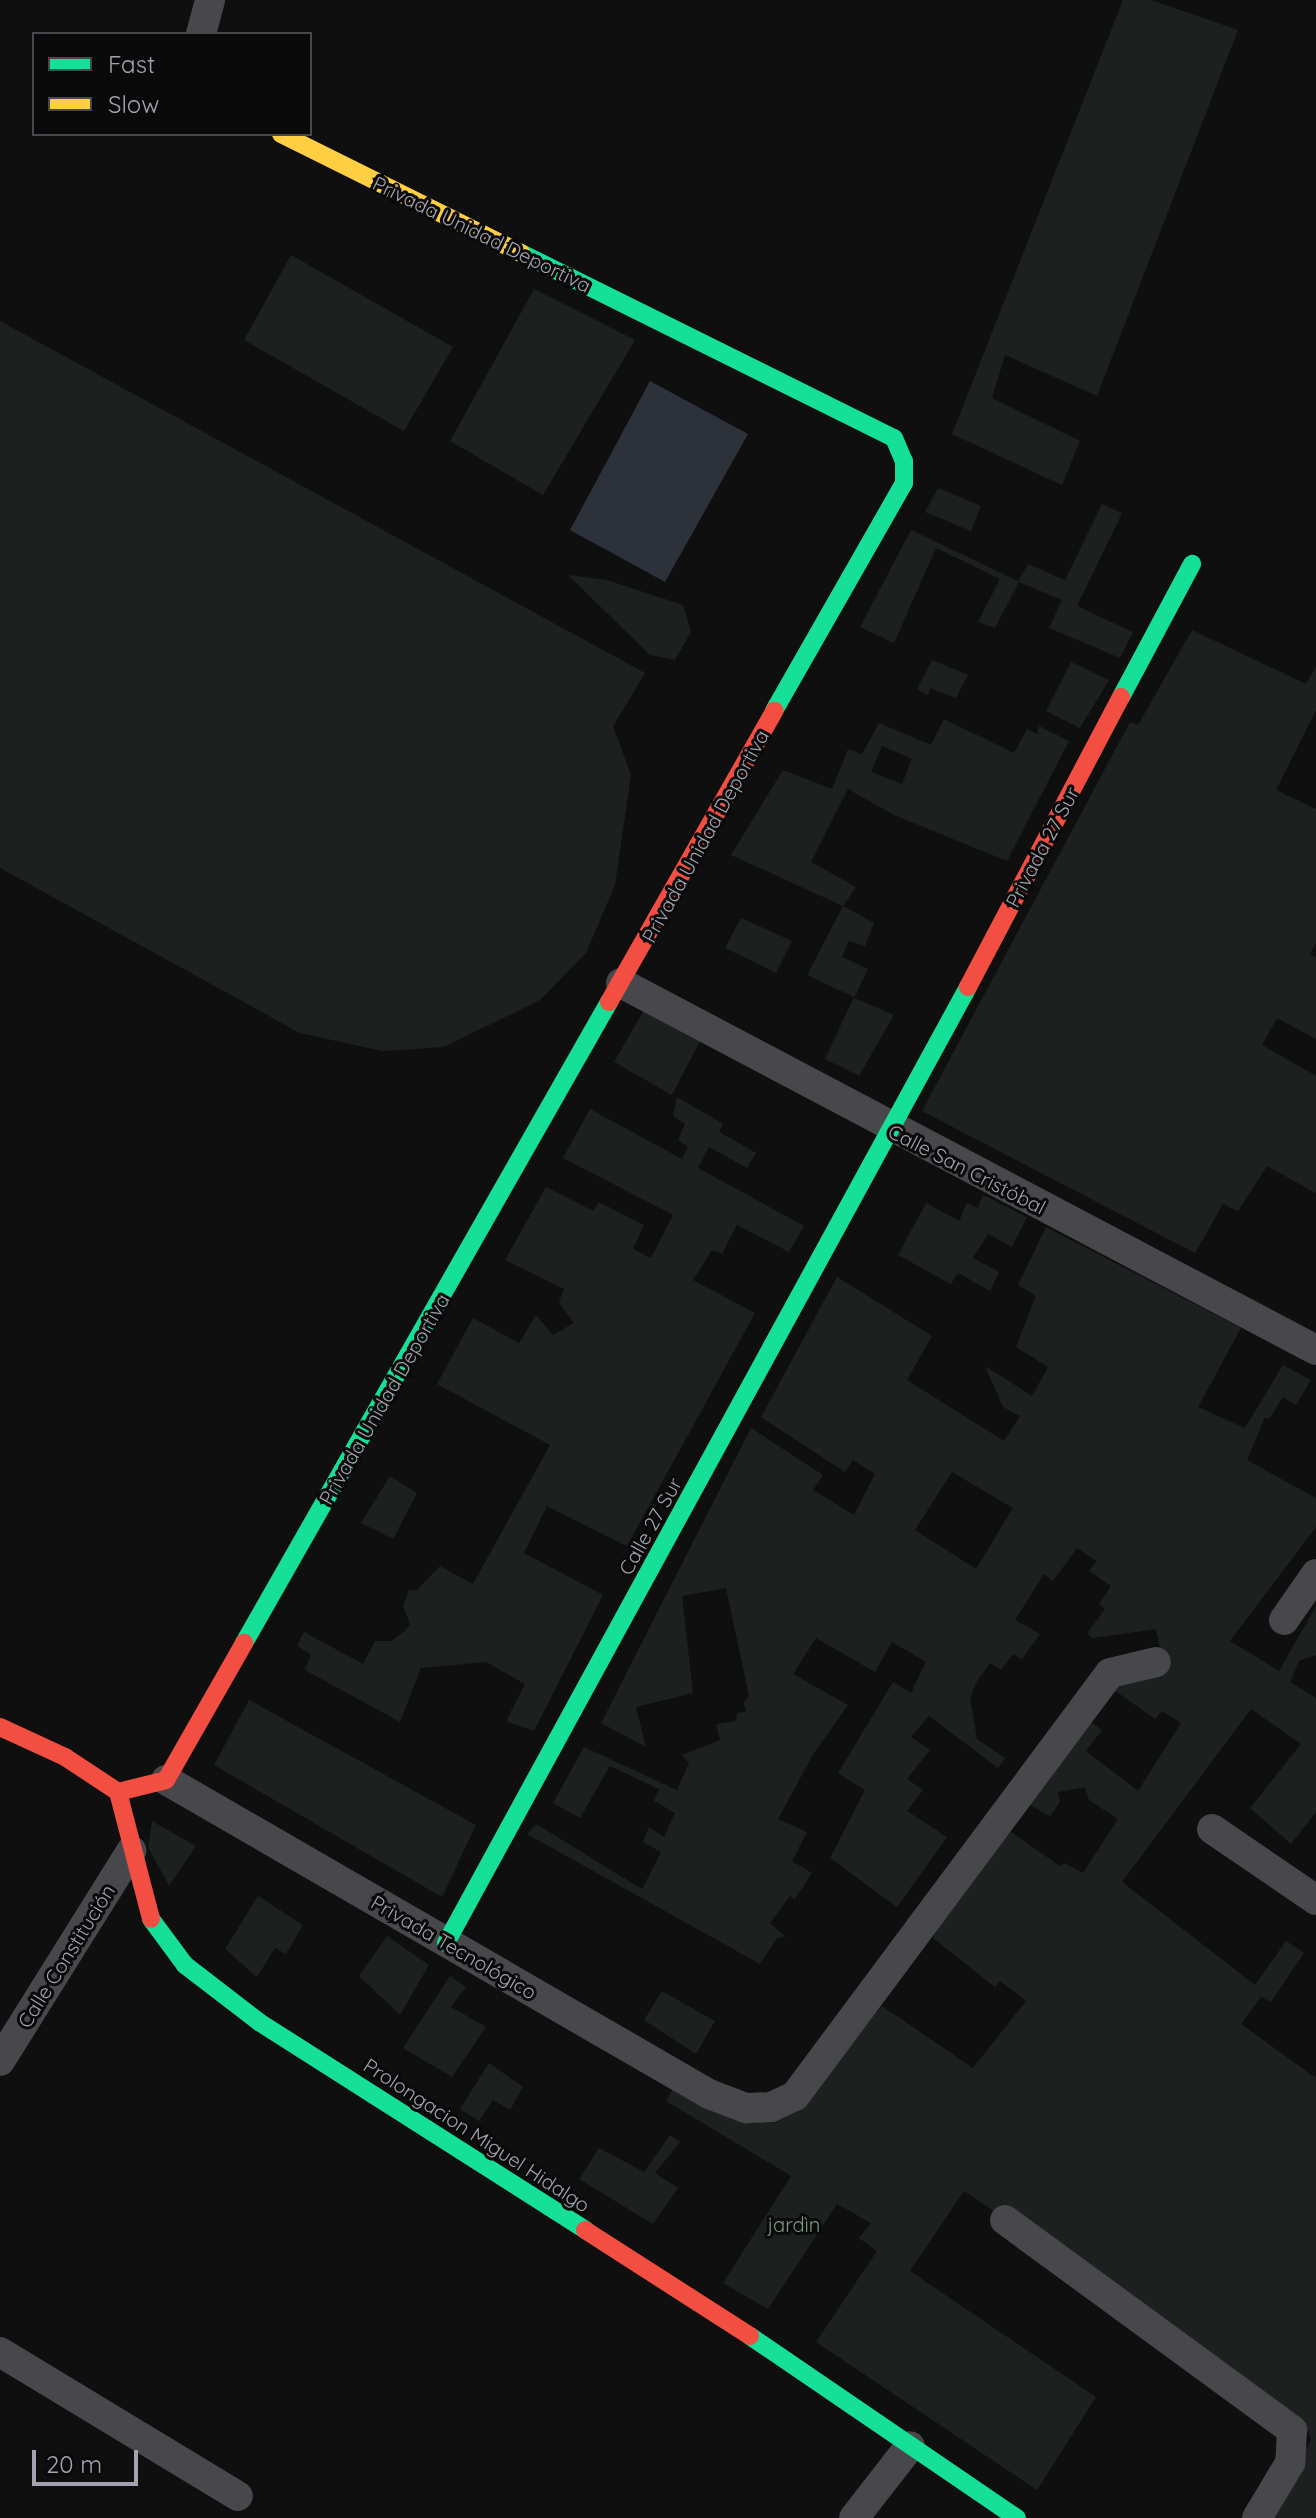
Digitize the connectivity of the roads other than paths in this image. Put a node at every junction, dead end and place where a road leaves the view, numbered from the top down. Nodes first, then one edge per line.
1 (210, 0) edge
2 (202, 32) edge
3 (285, 136) edge
4 (1192, 564) dead end
5 (621, 983) junction
6 (892, 1130) junction
7 (1312, 1338) edge
8 (1316, 1574) edge
9 (1284, 1620) dead end
10 (1156, 1662) dead end
11 (0, 1727) edge
12 (166, 1780) junction
13 (118, 1792) junction
14 (1212, 1829) dead end
15 (131, 1851) junction
16 (1316, 1900) edge
17 (446, 1943) junction
18 (0, 2061) edge
19 (1005, 2220) dead end
20 (0, 2352) edge
21 (910, 2446) junction
22 (238, 2496) dead end
23 (854, 2518) edge
24 (1017, 2518) edge
25 (1257, 2518) edge

1 - 2 street
3 - 5 street, Privada Unidad Deportiva
4 - 6 street, Privada 27 Sur
5 - 6 street, Calle San Cristóbal
5 - 12 street, Privada Unidad Deportiva
6 - 7 street, Calle San Cristóbal
6 - 17 street, Calle 27 Sur
8 - 9 street
10 - 17 street, Privada Tecnológico
11 - 13 street
12 - 13 street
12 - 17 street, Privada Tecnológico
13 - 15 street, Prolongacion Miguel Hidalgo
14 - 16 street
15 - 18 street, Calle Constitución
15 - 21 street, Prolongacion Miguel Hidalgo
19 - 25 street
20 - 22 street
21 - 23 street
21 - 24 street, Prolongacion Miguel Hidalgo

